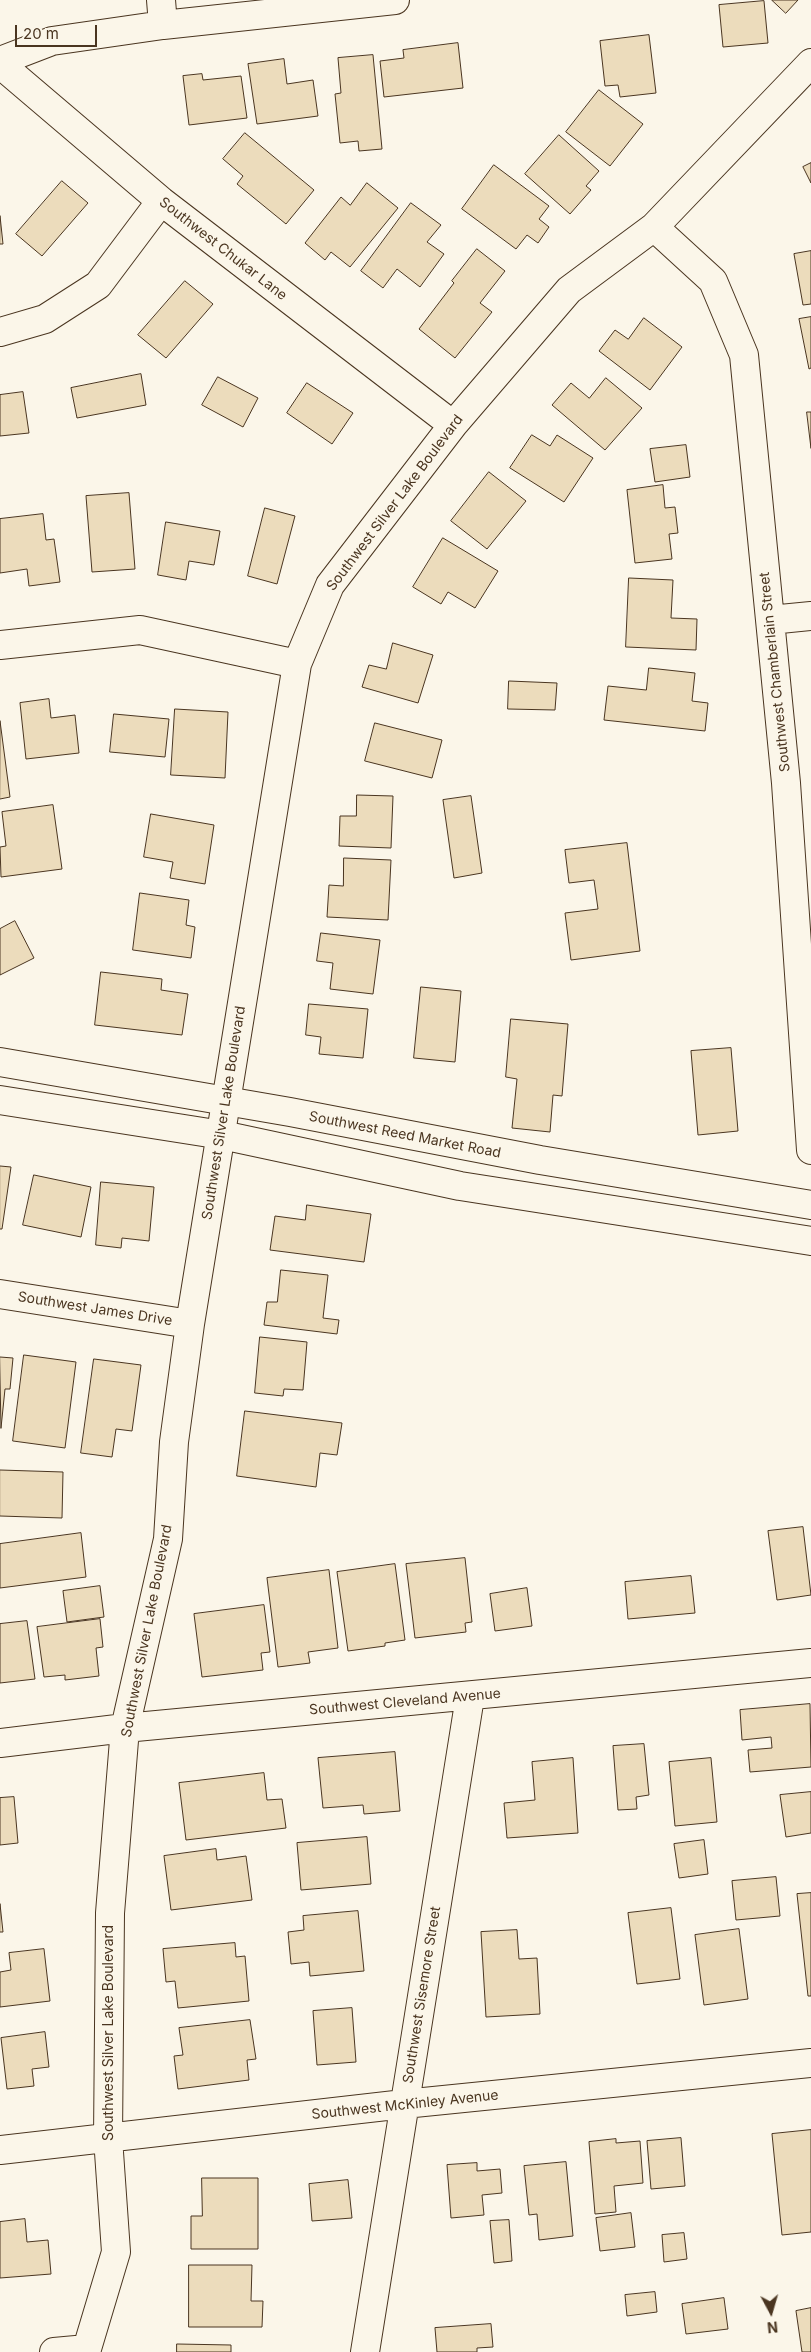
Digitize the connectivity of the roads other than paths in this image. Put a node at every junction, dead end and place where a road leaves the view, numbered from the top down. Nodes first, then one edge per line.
1 (395, 0) edge
2 (162, 12) edge
3 (0, 63) edge
4 (811, 63) edge
5 (161, 201) junction
6 (654, 227) junction
7 (0, 332) edge
8 (453, 425) junction
9 (811, 616) edge
10 (770, 620) junction
11 (0, 645) edge
12 (297, 664) junction
13 (0, 1062) edge
14 (0, 1100) edge
15 (226, 1101) junction
16 (222, 1135) junction
17 (811, 1150) edge
18 (811, 1205) edge
19 (811, 1241) edge
20 (0, 1294) edge
21 (190, 1324) junction
22 (811, 1663) edge
23 (470, 1697) junction
24 (125, 1728) junction
25 (0, 1743) edge
26 (811, 2063) edge
27 (404, 2104) junction
28 (108, 2138) junction
29 (0, 2150) edge
30 (87, 2350) edge
31 (54, 2352) edge
32 (365, 2352) edge

1 - 2 street
2 - 3 street
3 - 5 street, Southwest Chukar Lane
4 - 6 street, Southwest Silver Lake Boulevard
5 - 7 street
5 - 8 street, Southwest Chukar Lane
6 - 8 street, Southwest Silver Lake Boulevard
6 - 10 street, Southwest Chamberlain Street
8 - 12 street, Southwest Silver Lake Boulevard
9 - 10 street
10 - 17 street, Southwest Chamberlain Street
11 - 12 street
12 - 15 street, Southwest Silver Lake Boulevard
13 - 15 street, Southwest Reed Market Road
14 - 16 street
15 - 16 street, Southwest Silver Lake Boulevard
15 - 18 street, Southwest Reed Market Road
16 - 19 street
16 - 21 street, Southwest Silver Lake Boulevard
20 - 21 street, Southwest James Drive
21 - 24 street, Southwest Silver Lake Boulevard
22 - 23 street, Southwest Cleveland Avenue
23 - 24 street, Southwest Cleveland Avenue
23 - 27 street, Southwest Sisemore Street
24 - 25 street, Southwest Cleveland Avenue
24 - 28 street, Southwest Silver Lake Boulevard
26 - 27 street, Southwest McKinley Avenue
27 - 28 street, Southwest McKinley Avenue
27 - 32 street, Southwest Sisemore Street
28 - 29 street, Southwest McKinley Avenue
28 - 30 street, Southwest Silver Lake Boulevard
30 - 31 street

